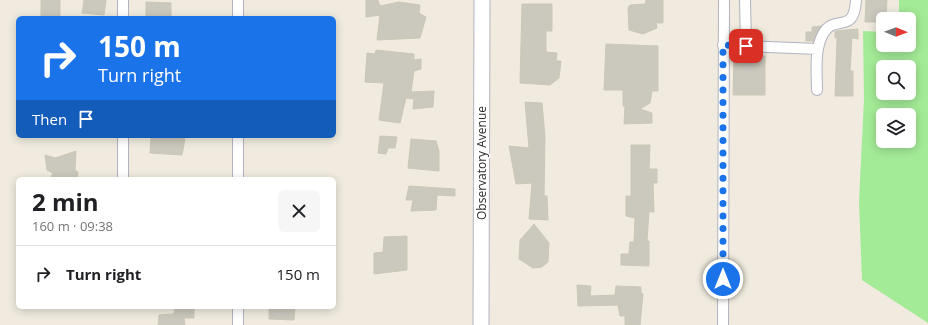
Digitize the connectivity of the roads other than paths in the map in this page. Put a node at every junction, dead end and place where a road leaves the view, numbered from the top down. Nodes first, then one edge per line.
1 (123, 0) edge
2 (238, 0) edge
3 (482, 0) edge
4 (724, 0) edge
5 (745, 0) edge
6 (856, 0) edge
7 (123, 16) edge
8 (238, 16) edge
9 (723, 45) junction
10 (746, 46) junction
11 (818, 49) junction
12 (817, 90) dead end
13 (123, 138) edge
14 (238, 138) edge
15 (123, 177) edge
16 (238, 177) edge
17 (238, 309) edge
18 (238, 325) edge
19 (481, 325) edge
20 (723, 325) edge

1 - 7 street
2 - 8 street
3 - 19 main road, Observatory Avenue
4 - 9 street
5 - 10 street
6 - 11 street
9 - 10 street
9 - 20 street
10 - 11 street
11 - 12 street
13 - 15 street
14 - 16 street
17 - 18 street

